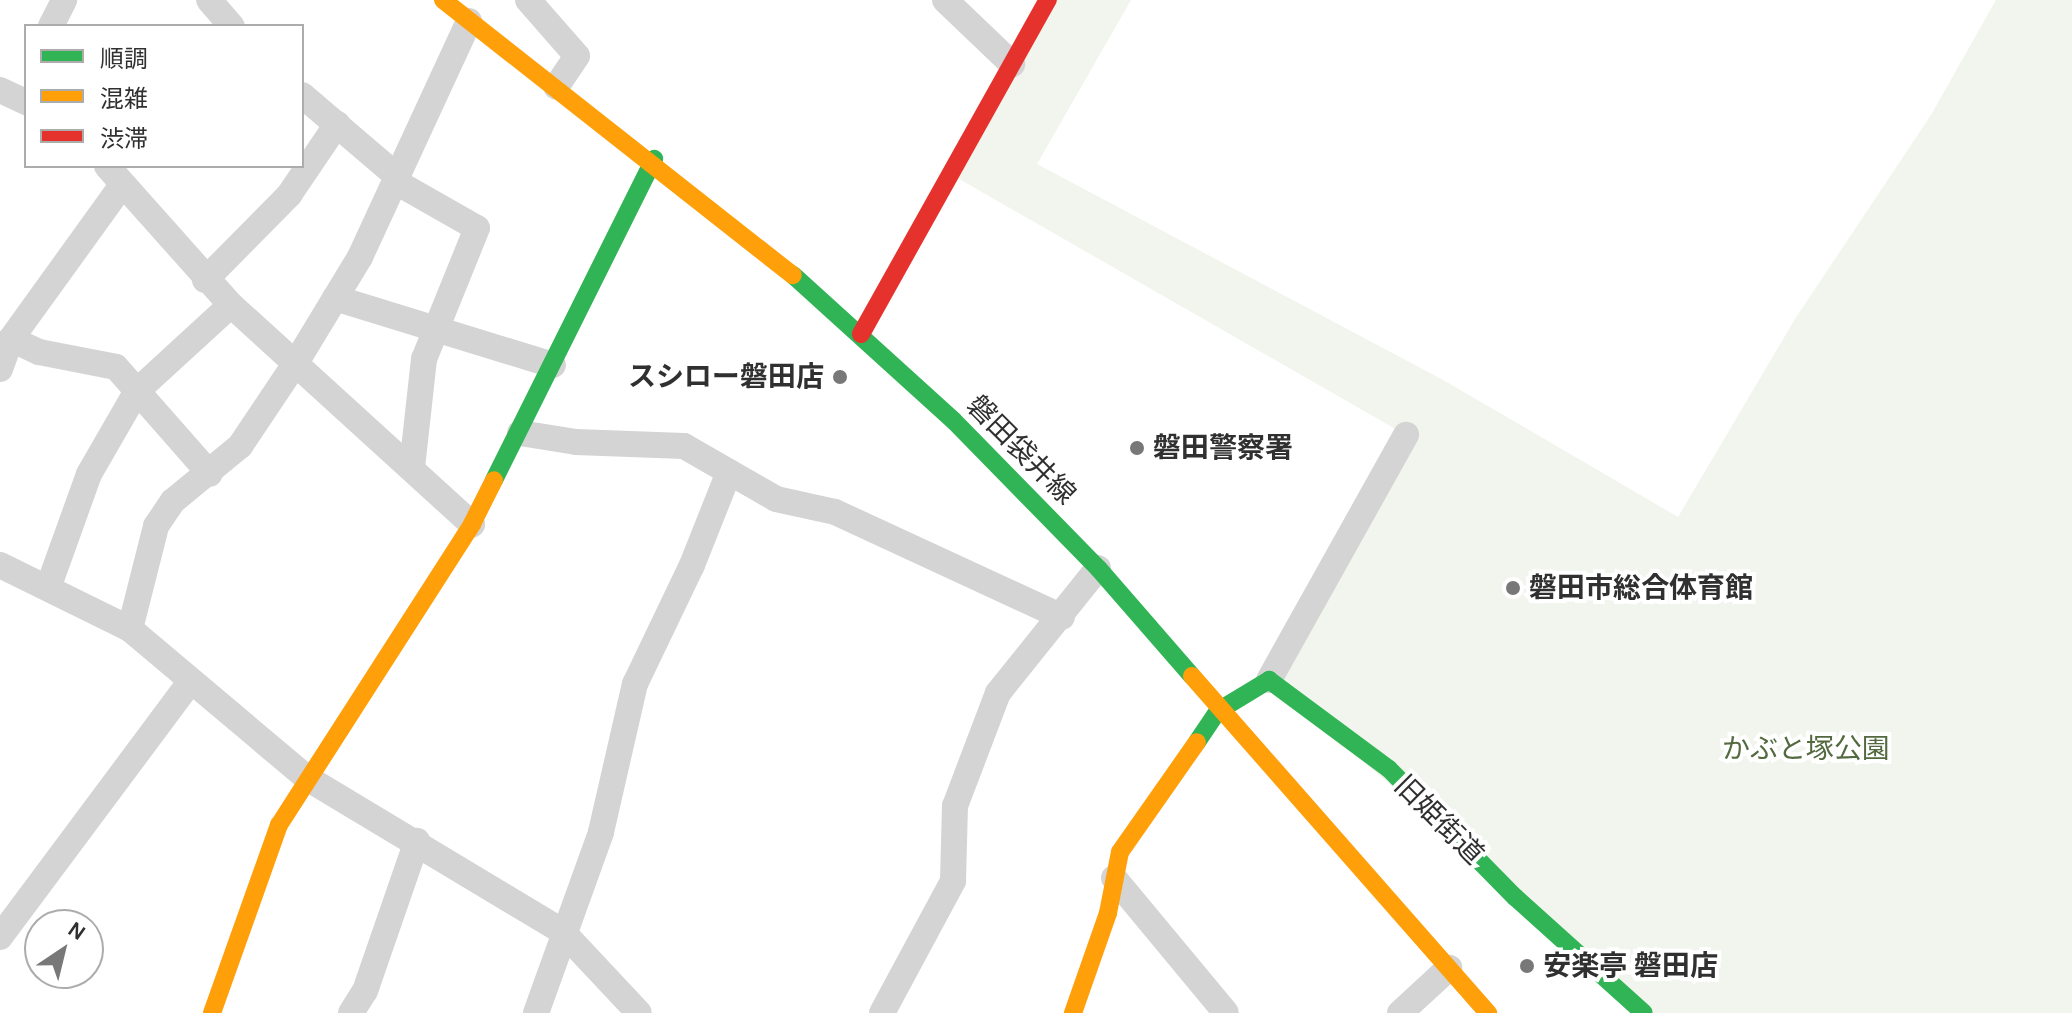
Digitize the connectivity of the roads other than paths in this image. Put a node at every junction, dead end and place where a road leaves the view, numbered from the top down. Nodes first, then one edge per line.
1 (64, 0) edge
2 (209, 0) edge
3 (443, 0) edge
4 (528, 0) edge
5 (945, 0) edge
6 (1048, 0) edge
7 (469, 21) junction
8 (52, 24) edge
9 (230, 24) edge
10 (1012, 64) junction
11 (556, 87) junction
12 (304, 97) edge
13 (337, 124) junction
14 (654, 159) junction
15 (115, 175) edge
16 (397, 179) junction
17 (205, 280) junction
18 (335, 298) junction
19 (231, 305) junction
20 (438, 330) junction
21 (861, 334) junction
22 (11, 339) junction
23 (297, 361) junction
24 (553, 365) junction
25 (0, 369) edge
26 (137, 391) junction
27 (520, 433) junction
28 (1406, 435) dead end
29 (412, 468) junction
30 (729, 472) junction
31 (210, 474) junction
32 (472, 524) junction
33 (0, 565) edge
34 (1098, 568) junction
35 (48, 588) junction
36 (1062, 617) junction
37 (130, 629) junction
38 (1269, 680) junction
39 (189, 683) junction
40 (1218, 711) junction
41 (307, 778) junction
42 (417, 841) junction
43 (1114, 878) junction
44 (562, 931) junction
45 (0, 937) edge
46 (1449, 968) junction
47 (212, 1013) edge
48 (351, 1013) edge
49 (536, 1013) edge
50 (639, 1013) edge
51 (882, 1013) edge
52 (1073, 1013) edge
53 (1226, 1013) edge
54 (1400, 1013) edge
55 (1488, 1013) edge
56 (1644, 1013) edge

1 - 8 street
2 - 9 street
3 - 7 street, 磐田袋井線
4 - 11 street
5 - 10 street
6 - 10 street
7 - 11 street, 磐田袋井線
7 - 16 street
10 - 21 street
11 - 14 street, 磐田袋井線
12 - 13 street
13 - 16 street
13 - 17 street
14 - 21 street, 磐田袋井線
14 - 24 street
15 - 17 street
15 - 22 street
16 - 18 street
16 - 20 street
17 - 19 street
18 - 20 street
18 - 23 street
19 - 23 street
19 - 26 street
20 - 24 street
20 - 29 street
21 - 34 street, 磐田袋井線
22 - 25 street
22 - 26 street
23 - 29 street
23 - 31 street
24 - 27 street
26 - 31 street
26 - 35 street
27 - 30 street
27 - 32 street
28 - 38 street
29 - 32 street
30 - 36 street
30 - 44 street
31 - 37 street
32 - 41 street
33 - 35 street
34 - 36 street
34 - 40 street, 磐田袋井線
35 - 37 street
36 - 51 street
37 - 39 street
38 - 40 street
38 - 56 street, 旧姫街道
39 - 41 street
39 - 45 street
40 - 43 street
40 - 46 street, 磐田袋井線
41 - 42 street
41 - 47 street
42 - 44 street
42 - 48 street
43 - 52 street
43 - 53 street
44 - 49 street
44 - 50 street
46 - 54 street
46 - 55 street, 磐田袋井線

